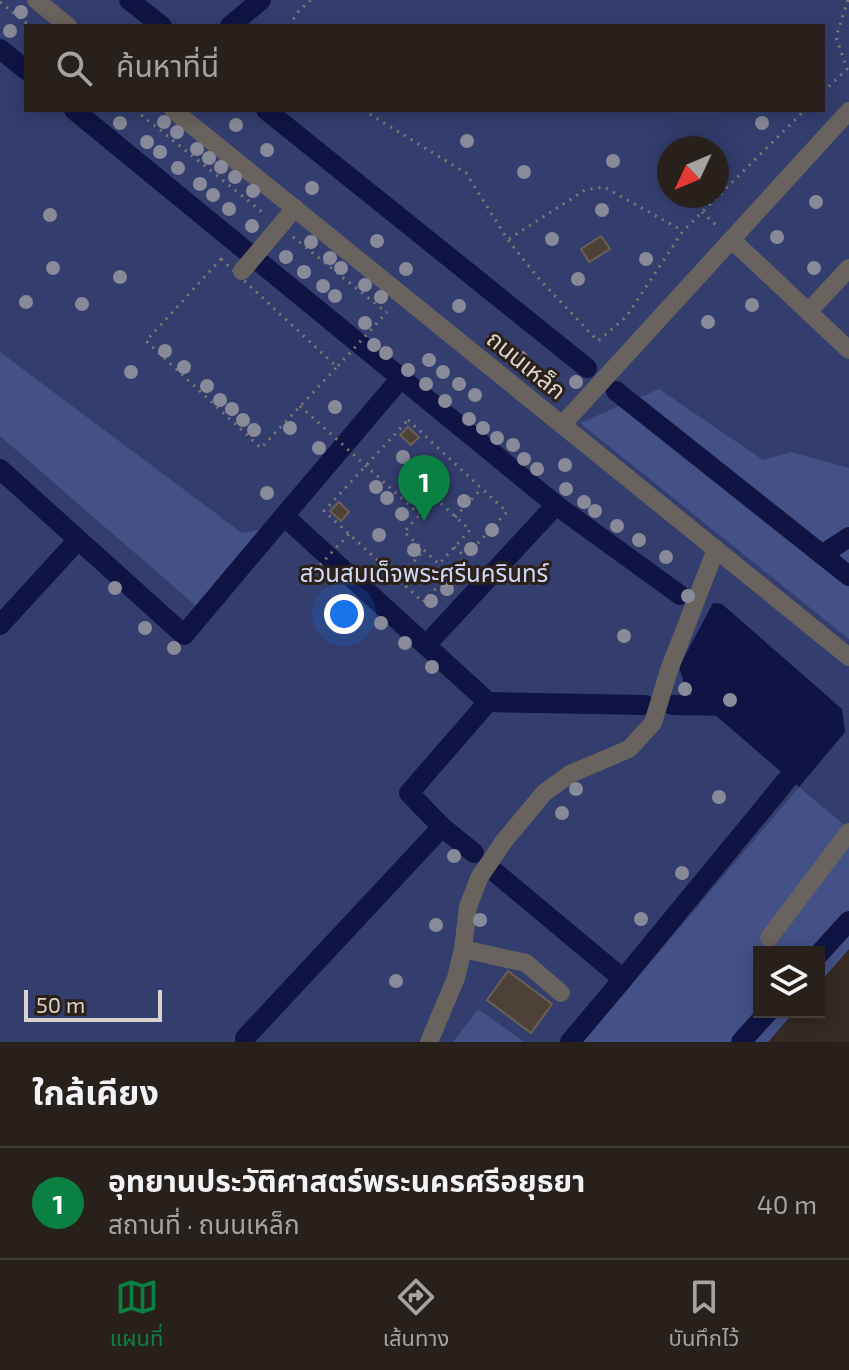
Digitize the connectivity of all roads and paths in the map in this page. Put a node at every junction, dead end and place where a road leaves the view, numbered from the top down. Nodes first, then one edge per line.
1 (36, 0) edge
2 (311, 0) edge
3 (848, 0) edge
4 (0, 2) edge
5 (28, 24) edge
6 (66, 24) edge
7 (290, 24) edge
8 (825, 90) edge
9 (849, 111) edge
10 (137, 112) edge
11 (175, 112) edge
12 (366, 112) edge
13 (803, 112) edge
14 (295, 208) junction
15 (683, 231) junction
16 (274, 232) junction
17 (508, 240) junction
18 (732, 240) junction
19 (849, 268) edge
20 (242, 271) dead end
21 (808, 312) junction
22 (387, 313) dead end
23 (377, 324) dead end
24 (849, 350) edge
25 (337, 367) junction
26 (300, 406) junction
27 (563, 424) junction
28 (366, 465) junction
29 (482, 488) junction
30 (420, 515) junction
31 (455, 517) junction
32 (349, 534) junction
33 (454, 547) junction
34 (716, 549) junction
35 (424, 550) junction
36 (465, 557) junction
37 (320, 565) dead end
38 (398, 579) junction
39 (849, 657) edge
40 (849, 832) edge
41 (769, 938) dead end
42 (463, 949) junction
43 (561, 993) dead end
44 (429, 1042) edge

1 - 6 street
2 - 7 path
3 - 8 path
4 - 5 path
9 - 18 street
10 - 16 path
11 - 14 street, ถนนเหล็ก
12 - 17 path
13 - 15 path
14 - 16 street
14 - 27 street, ถนนเหล็ก
15 - 17 path
15 - 17 path
16 - 20 street
16 - 22 path
18 - 21 street
18 - 27 street
19 - 21 street
21 - 24 street
23 - 25 path
25 - 26 path
25 - 26 path
26 - 28 path
27 - 34 street, ถนนเหล็ก
28 - 29 path
28 - 30 path
28 - 32 path
29 - 31 path
29 - 36 path
30 - 31 path
30 - 35 path
31 - 33 path
32 - 37 path
32 - 38 path
33 - 35 path
33 - 36 path
34 - 39 street, ถนนเหล็ก
34 - 42 street
35 - 38 path
36 - 38 path
40 - 41 street
42 - 43 street
42 - 44 street

